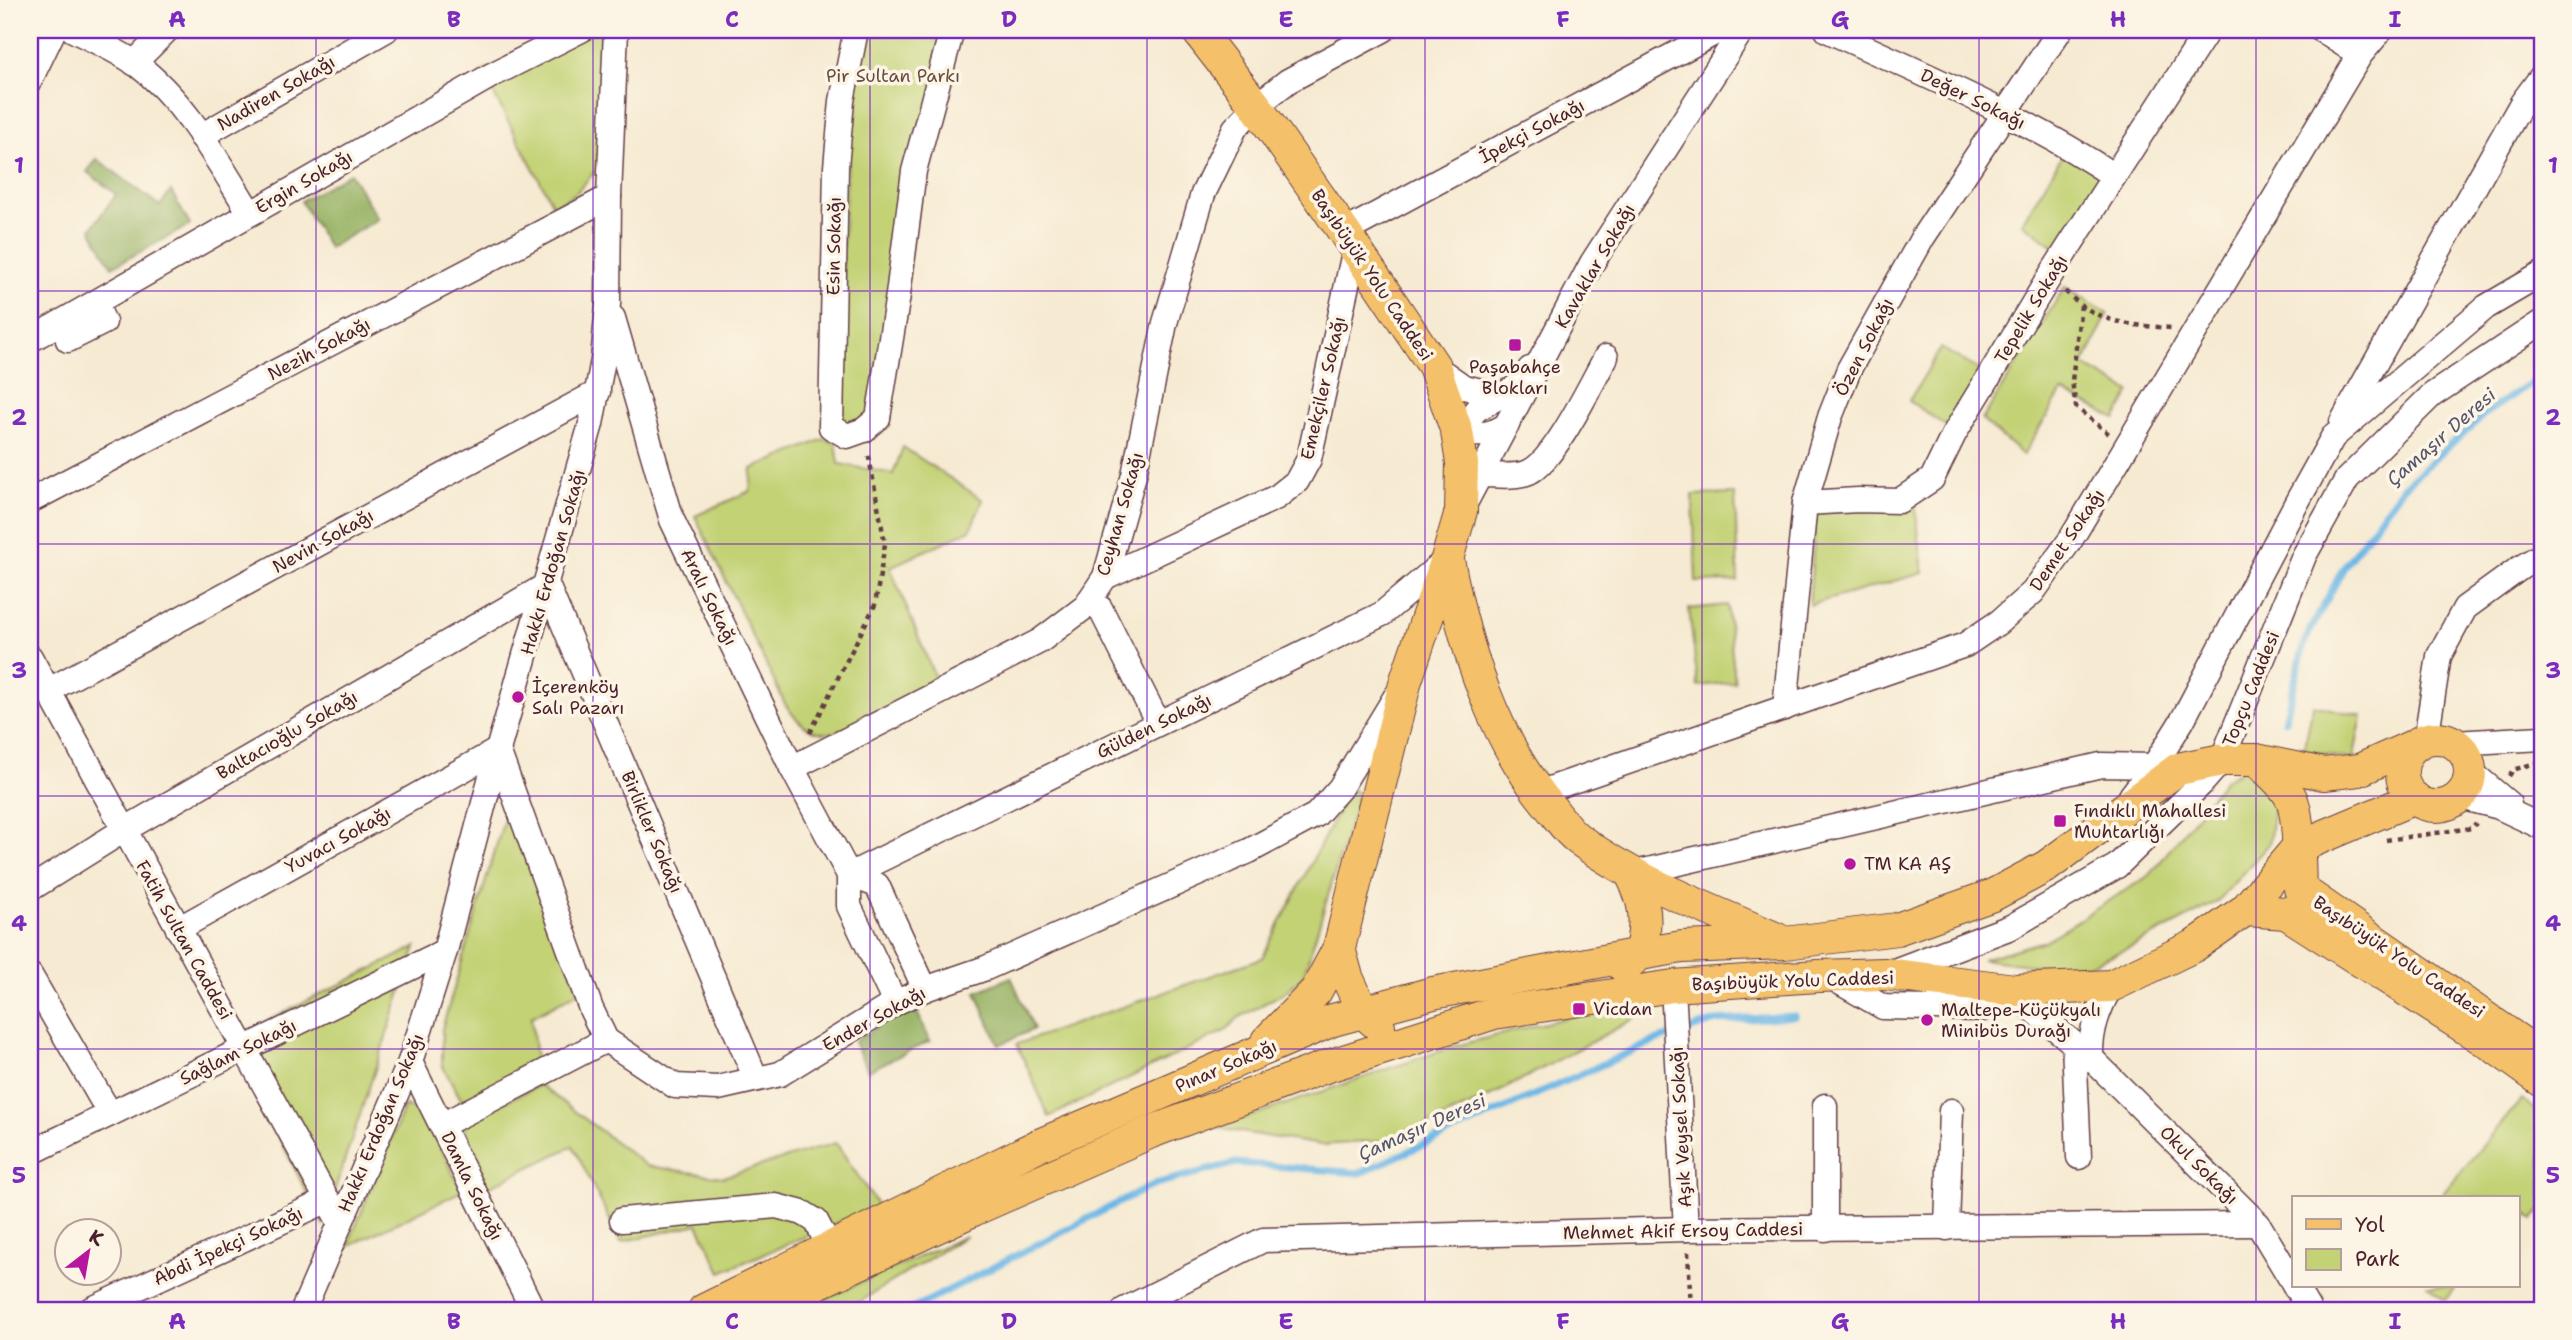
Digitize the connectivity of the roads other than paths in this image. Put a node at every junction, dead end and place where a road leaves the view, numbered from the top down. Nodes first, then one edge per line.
1 (54, 30) edge
2 (72, 30) edge
3 (167, 30) edge
4 (386, 30) edge
5 (581, 30) edge
6 (617, 30) edge
7 (856, 30) edge
8 (952, 30) edge
9 (1197, 30) edge
10 (1382, 30) edge
11 (1734, 30) edge
12 (1828, 30) edge
13 (2060, 30) edge
14 (2208, 30) edge
15 (2321, 30) edge
16 (2381, 30) edge
17 (2360, 55) junction
18 (134, 63) junction
19 (2542, 76) edge
20 (30, 80) edge
21 (1256, 106) junction
22 (2005, 113) junction
23 (201, 136) junction
24 (2114, 176) junction
25 (609, 197) junction
26 (250, 213) junction
27 (1350, 240) junction
28 (2542, 274) edge
29 (95, 303) junction
30 (608, 304) junction
31 (2542, 322) edge
32 (1554, 338) junction
33 (30, 340) edge
34 (68, 340) dead end
35 (1606, 357) dead end
36 (1434, 366) junction
37 (598, 392) junction
38 (1498, 395) junction
39 (1507, 425) junction
40 (1457, 432) junction
41 (2333, 438) junction
42 (1480, 475) junction
43 (30, 501) edge
44 (1805, 503) junction
45 (1461, 511) junction
46 (2542, 555) edge
47 (1447, 559) junction
48 (1105, 577) junction
49 (547, 585) junction
50 (1089, 601) junction
51 (30, 657) edge
52 (1406, 680) junction
53 (49, 690) junction
54 (1785, 708) junction
55 (1158, 723) junction
56 (2542, 740) edge
57 (498, 750) junction
58 (2449, 759) junction
59 (2221, 760) junction
60 (2256, 760) junction
61 (2154, 766) junction
62 (792, 768) junction
63 (1538, 793) junction
64 (2415, 798) junction
65 (2118, 811) junction
66 (2540, 826) edge
67 (124, 830) junction
68 (2298, 847) junction
69 (1630, 874) junction
70 (849, 875) junction
71 (30, 889) edge
72 (2245, 910) junction
73 (178, 929) junction
74 (1785, 943) junction
75 (1339, 947) junction
76 (446, 951) junction
77 (1640, 954) junction
78 (1885, 974) junction
79 (30, 975) edge
80 (1829, 976) junction
81 (1673, 986) junction
82 (2111, 986) junction
83 (925, 989) junction
84 (2012, 989) junction
85 (1562, 1002) junction
86 (895, 1003) junction
87 (1363, 1012) junction
88 (606, 1040) junction
89 (1399, 1043) junction
90 (244, 1049) junction
91 (2082, 1051) junction
92 (1256, 1052) junction
93 (2542, 1057) edge
94 (411, 1062) junction
95 (756, 1079) junction
96 (2542, 1081) edge
97 (1825, 1106) dead end
98 (1951, 1111) dead end
99 (110, 1114) junction
100 (442, 1125) junction
101 (30, 1153) edge
102 (2079, 1157) dead end
103 (328, 1200) junction
104 (622, 1220) dead end
105 (340, 1223) junction
106 (2258, 1224) junction
107 (1947, 1228) junction
108 (1686, 1229) junction
109 (1825, 1229) junction
110 (830, 1248) junction
111 (2292, 1282) edge
112 (2296, 1288) edge
113 (90, 1310) edge
114 (303, 1310) edge
115 (533, 1310) edge
116 (704, 1310) edge
117 (760, 1310) edge
118 (1124, 1310) edge
119 (2309, 1310) edge

1 - 20 street
2 - 18 street
3 - 18 street
4 - 23 street, Nadiren Sokağı
5 - 26 street, Ergin Sokağı
6 - 25 street, Hakkı Erdoğan Sokağı
7 - 8 street, Esin Sokağı
9 - 21 main road, Başıbüyük Yolu Caddesi
10 - 21 street, Ceyhan Sokağı
11 - 27 street, İpekçi Sokağı
11 - 32 street, Kavaklar Sokağı
12 - 22 street, Değer Sokağı
13 - 22 street, Özen Sokağı
14 - 24 street, Tepelik Sokağı
15 - 17 street
16 - 17 street, Demet Sokağı
17 - 54 street, Demet Sokağı
18 - 23 street
19 - 41 street
21 - 27 main road, Başıbüyük Yolu Caddesi
21 - 48 street, Ceyhan Sokağı
22 - 24 street, Değer Sokağı
22 - 44 street, Özen Sokağı
23 - 26 street
24 - 44 street, Tepelik Sokağı
25 - 30 street, Hakkı Erdoğan Sokağı
25 - 43 street, Nezih Sokağı
26 - 29 street, Ergin Sokağı
27 - 36 main road, Başıbüyük Yolu Caddesi
27 - 48 street, Emekçiler Sokağı
28 - 41 street
29 - 33 street, Ergin Sokağı
29 - 34 street
30 - 37 street, Hakkı Erdoğan Sokağı
30 - 62 street, Aralı Sokağı
31 - 59 street, Topçu Caddesi
32 - 38 street
32 - 39 street, Kavaklar Sokağı
35 - 42 street
36 - 38 street
36 - 40 main road, Başıbüyük Yolu Caddesi
37 - 49 street, Hakkı Erdoğan Sokağı
37 - 53 street, Nevin Sokağı
38 - 40 street
39 - 40 street
39 - 42 street, Kavaklar Sokağı
40 - 45 main road, Başıbüyük Yolu Caddesi
41 - 61 street
42 - 45 street, Kavaklar Sokağı
44 - 54 street, Özen Sokağı
45 - 47 main road, Başıbüyük Yolu Caddesi
46 - 58 street
47 - 52 main road
47 - 55 street, Gülden Sokağı
47 - 63 main road, Başıbüyük Yolu Caddesi
48 - 50 street, Ceyhan Sokağı
49 - 57 street, Hakkı Erdoğan Sokağı
49 - 67 street, Baltacıoğlu Sokağı
49 - 95 street, Birlikler Sokağı
50 - 55 street
50 - 62 street, Ceyhan Sokağı
51 - 53 street, Fatih Sultan Caddesi
52 - 75 main road
52 - 83 street, Ender Sokağı
53 - 67 street, Fatih Sultan Caddesi
54 - 63 street, Demet Sokağı
55 - 70 street, Gülden Sokağı
56 - 58 street
57 - 73 street, Yuvacı Sokağı
57 - 76 street, Hakkı Erdoğan Sokağı
57 - 88 street
58 - 60 main road
58 - 64 main road
58 - 64 main road
58 - 66 street
59 - 60 main road
59 - 65 main road
59 - 78 street, Topçu Caddesi
60 - 68 main road, Başıbüyük Yolu Caddesi
61 - 65 street
61 - 69 street
62 - 70 street, Aralı Sokağı
63 - 69 main road, Başıbüyük Yolu Caddesi
64 - 68 main road
65 - 74 main road
67 - 71 street, Baltacıoğlu Sokağı
67 - 73 street, Fatih Sultan Caddesi
68 - 72 main road
68 - 93 main road, Başıbüyük Yolu Caddesi
69 - 74 main road, Başıbüyük Yolu Caddesi
69 - 77 main road
70 - 83 street
70 - 86 street, Aralı Sokağı
72 - 82 main road, Başıbüyük Yolu Caddesi
72 - 96 main road, Başıbüyük Yolu Caddesi
73 - 90 street, Fatih Sultan Caddesi
74 - 77 main road, Pınar Sokağı
75 - 87 main road
75 - 92 main road
76 - 90 street, Sağlam Sokağı
76 - 94 street, Hakkı Erdoğan Sokağı
77 - 85 main road
77 - 87 main road, Pınar Sokağı
78 - 80 main road, Başıbüyük Yolu Caddesi
78 - 84 main road, Başıbüyük Yolu Caddesi
79 - 99 street
80 - 81 main road, Başıbüyük Yolu Caddesi
80 - 84 street
81 - 85 main road, Başıbüyük Yolu Caddesi
81 - 108 street, Aşık Veysel Sokağı
82 - 84 main road, Başıbüyük Yolu Caddesi
82 - 91 street
83 - 86 street, Ender Sokağı
84 - 91 street, Okul Sokağı
85 - 89 main road, Başıbüyük Yolu Caddesi
86 - 95 street, Ender Sokağı
87 - 89 main road
87 - 92 main road, Pınar Sokağı
88 - 95 street, Ender Sokağı
88 - 100 street
89 - 117 main road, Pınar Sokağı
90 - 99 street, Sağlam Sokağı
90 - 103 street, Fatih Sultan Caddesi
91 - 102 street
91 - 106 street, Okul Sokağı
92 - 110 main road, Pınar Sokağı
94 - 100 street, Damla Sokağı
94 - 105 street, Hakkı Erdoğan Sokağı
97 - 109 street
98 - 107 street
99 - 101 street, Sağlam Sokağı
100 - 115 street, Damla Sokağı
103 - 105 street, Fatih Sultan Caddesi
103 - 113 street, Abdi İpekçi Sokağı
104 - 110 street
105 - 114 street, Hakkı Erdoğan Sokağı
106 - 107 street, Mehmet Akif Ersoy Caddesi
106 - 111 street, Okul Sokağı
107 - 109 street, Mehmet Akif Ersoy Caddesi
108 - 109 street, Mehmet Akif Ersoy Caddesi
108 - 118 street, Mehmet Akif Ersoy Caddesi
110 - 116 main road, Pınar Sokağı
112 - 119 street, Okul Sokağı

